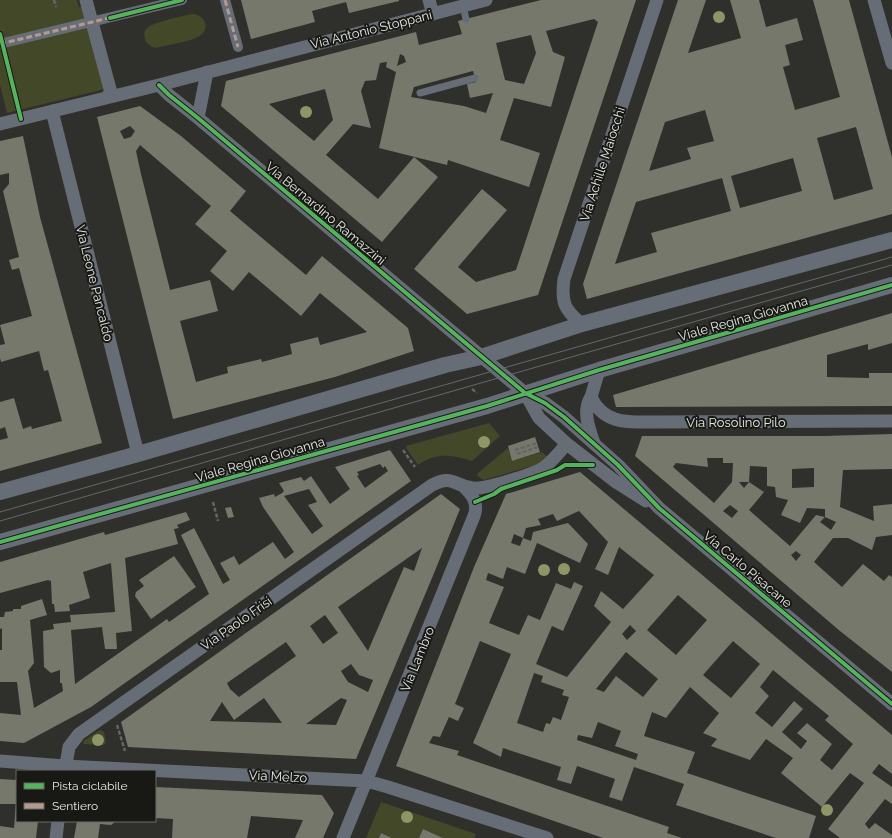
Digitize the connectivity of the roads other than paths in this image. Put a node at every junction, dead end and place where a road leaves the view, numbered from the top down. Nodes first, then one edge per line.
1 (182, 0) edge
2 (225, 0) edge
3 (429, 0) edge
4 (486, 0) edge
5 (657, 0) edge
6 (874, 0) edge
7 (87, 2) edge
8 (463, 6) junction
9 (433, 14) junction
10 (466, 19) dead end
11 (92, 22) junction
12 (0, 44) edge
13 (238, 47) dead end
14 (892, 63) edge
15 (207, 72) junction
16 (475, 78) dead end
17 (159, 84) junction
18 (420, 93) dead end
19 (106, 98) junction
20 (52, 111) junction
21 (198, 118) junction
22 (2, 119) edge
23 (892, 240) edge
24 (892, 285) edge
25 (582, 324) junction
26 (481, 356) junction
27 (599, 370) junction
28 (525, 393) junction
29 (591, 397) junction
30 (892, 421) edge
31 (567, 444) junction
32 (595, 444) junction
33 (138, 454) junction
34 (459, 483) junction
35 (0, 492) edge
36 (659, 508) junction
37 (0, 542) edge
38 (892, 704) edge
39 (0, 761) edge
40 (65, 768) edge
41 (111, 770) edge
42 (156, 772) edge
43 (367, 781) junction
44 (58, 822) edge
45 (56, 838) edge
46 (343, 838) edge
47 (546, 838) edge

1 - 11 street
2 - 13 street
3 - 9 street
4 - 8 street, Via Antonio Stoppani
5 - 25 street, Via Achille Maiocchi
6 - 14 street
7 - 11 street
8 - 9 street, Via Antonio Stoppani
8 - 10 lane
9 - 15 street, Via Antonio Stoppani
11 - 12 street
11 - 19 street
15 - 17 street, Via Antonio Stoppani
15 - 21 street
16 - 18 lane
17 - 19 street, Via Antonio Stoppani
17 - 21 street, Via Bernardino Ramazzini
19 - 20 street, Via Antonio Stoppani
20 - 22 street, Via Antonio Stoppani
20 - 33 street, Via Leone Pancaldo
21 - 26 street, Via Bernardino Ramazzini
23 - 25 street
24 - 27 street, Viale Regina Giovanna
25 - 26 street
26 - 28 street, Via Bernardino Ramazzini
26 - 33 street
27 - 28 street, Viale Regina Giovanna
27 - 29 street
28 - 31 street, Via Carlo Pisacane
28 - 32 street, Via Carlo Pisacane
28 - 37 street, Viale Regina Giovanna
29 - 30 street, Via Rosolino Pilo
29 - 32 street
31 - 34 street, Via Paolo Frisi
31 - 36 street, Via Carlo Pisacane
32 - 36 street, Via Carlo Pisacane
33 - 35 street
34 - 40 street, Via Paolo Frisi
34 - 43 street, Via Lambro
36 - 38 street, Via Carlo Pisacane
39 - 40 street, Via Melzo
40 - 41 street, Via Melzo
42 - 43 street, Via Melzo
43 - 46 street, Via Lambro
43 - 47 street, Via Melzo
44 - 45 street

